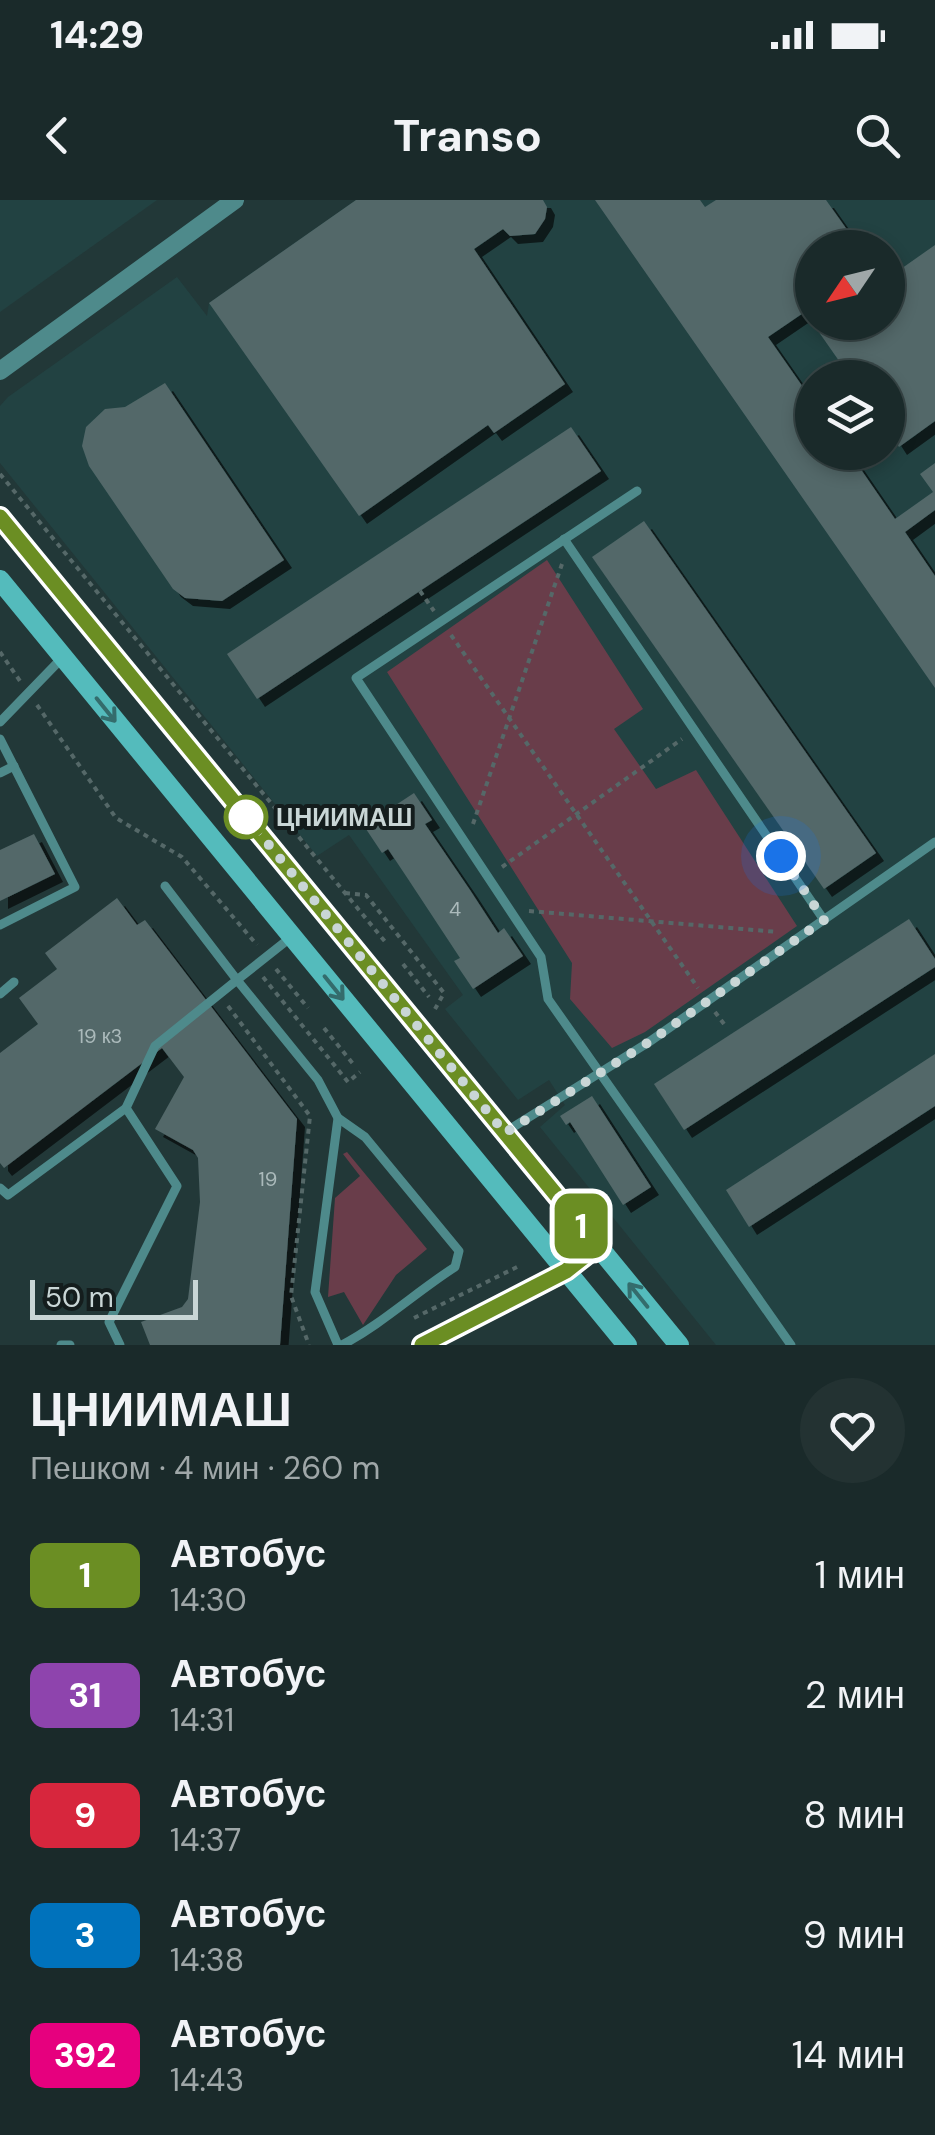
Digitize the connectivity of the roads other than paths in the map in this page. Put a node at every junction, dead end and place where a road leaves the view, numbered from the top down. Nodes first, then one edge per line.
1 (234, 200) edge
2 (0, 371) edge
3 (637, 491) dead end
4 (0, 517) edge
5 (566, 542) junction
6 (0, 580) edge
7 (63, 657) junction
8 (0, 722) edge
9 (0, 739) edge
10 (14, 766) junction
11 (0, 772) edge
12 (935, 842) edge
13 (164, 886) dead end
14 (824, 920) junction
15 (0, 926) edge
16 (292, 936) junction
17 (237, 980) junction
18 (14, 982) dead end
19 (0, 994) edge
20 (598, 1072) junction
21 (126, 1108) junction
22 (338, 1118) junction
23 (505, 1133) junction
24 (0, 1188) edge
25 (598, 1246) junction
26 (566, 1271) junction
27 (61, 1345) edge
28 (70, 1345) edge
29 (120, 1345) edge
30 (340, 1345) edge
31 (422, 1345) edge
32 (627, 1345) edge
33 (679, 1345) edge
34 (791, 1345) edge

1 - 2 street
3 - 5 lane
4 - 23 main road
5 - 14 lane
5 - 20 lane
6 - 7 main road
7 - 8 lane
7 -> 16 main road
9 - 10 lane
10 - 11 lane
10 - 15 lane
12 - 14 lane
13 - 17 lane
14 - 20 lane
16 - 17 lane
16 -> 26 main road
17 - 21 lane
17 - 22 lane
18 - 19 lane
20 - 23 lane
20 - 34 lane
21 - 24 lane
21 - 29 lane
22 - 30 lane
22 - 30 lane
23 - 25 main road
25 - 26 main road
33 -> 25 main road
26 - 31 main road
26 - 32 main road
27 - 28 lane

